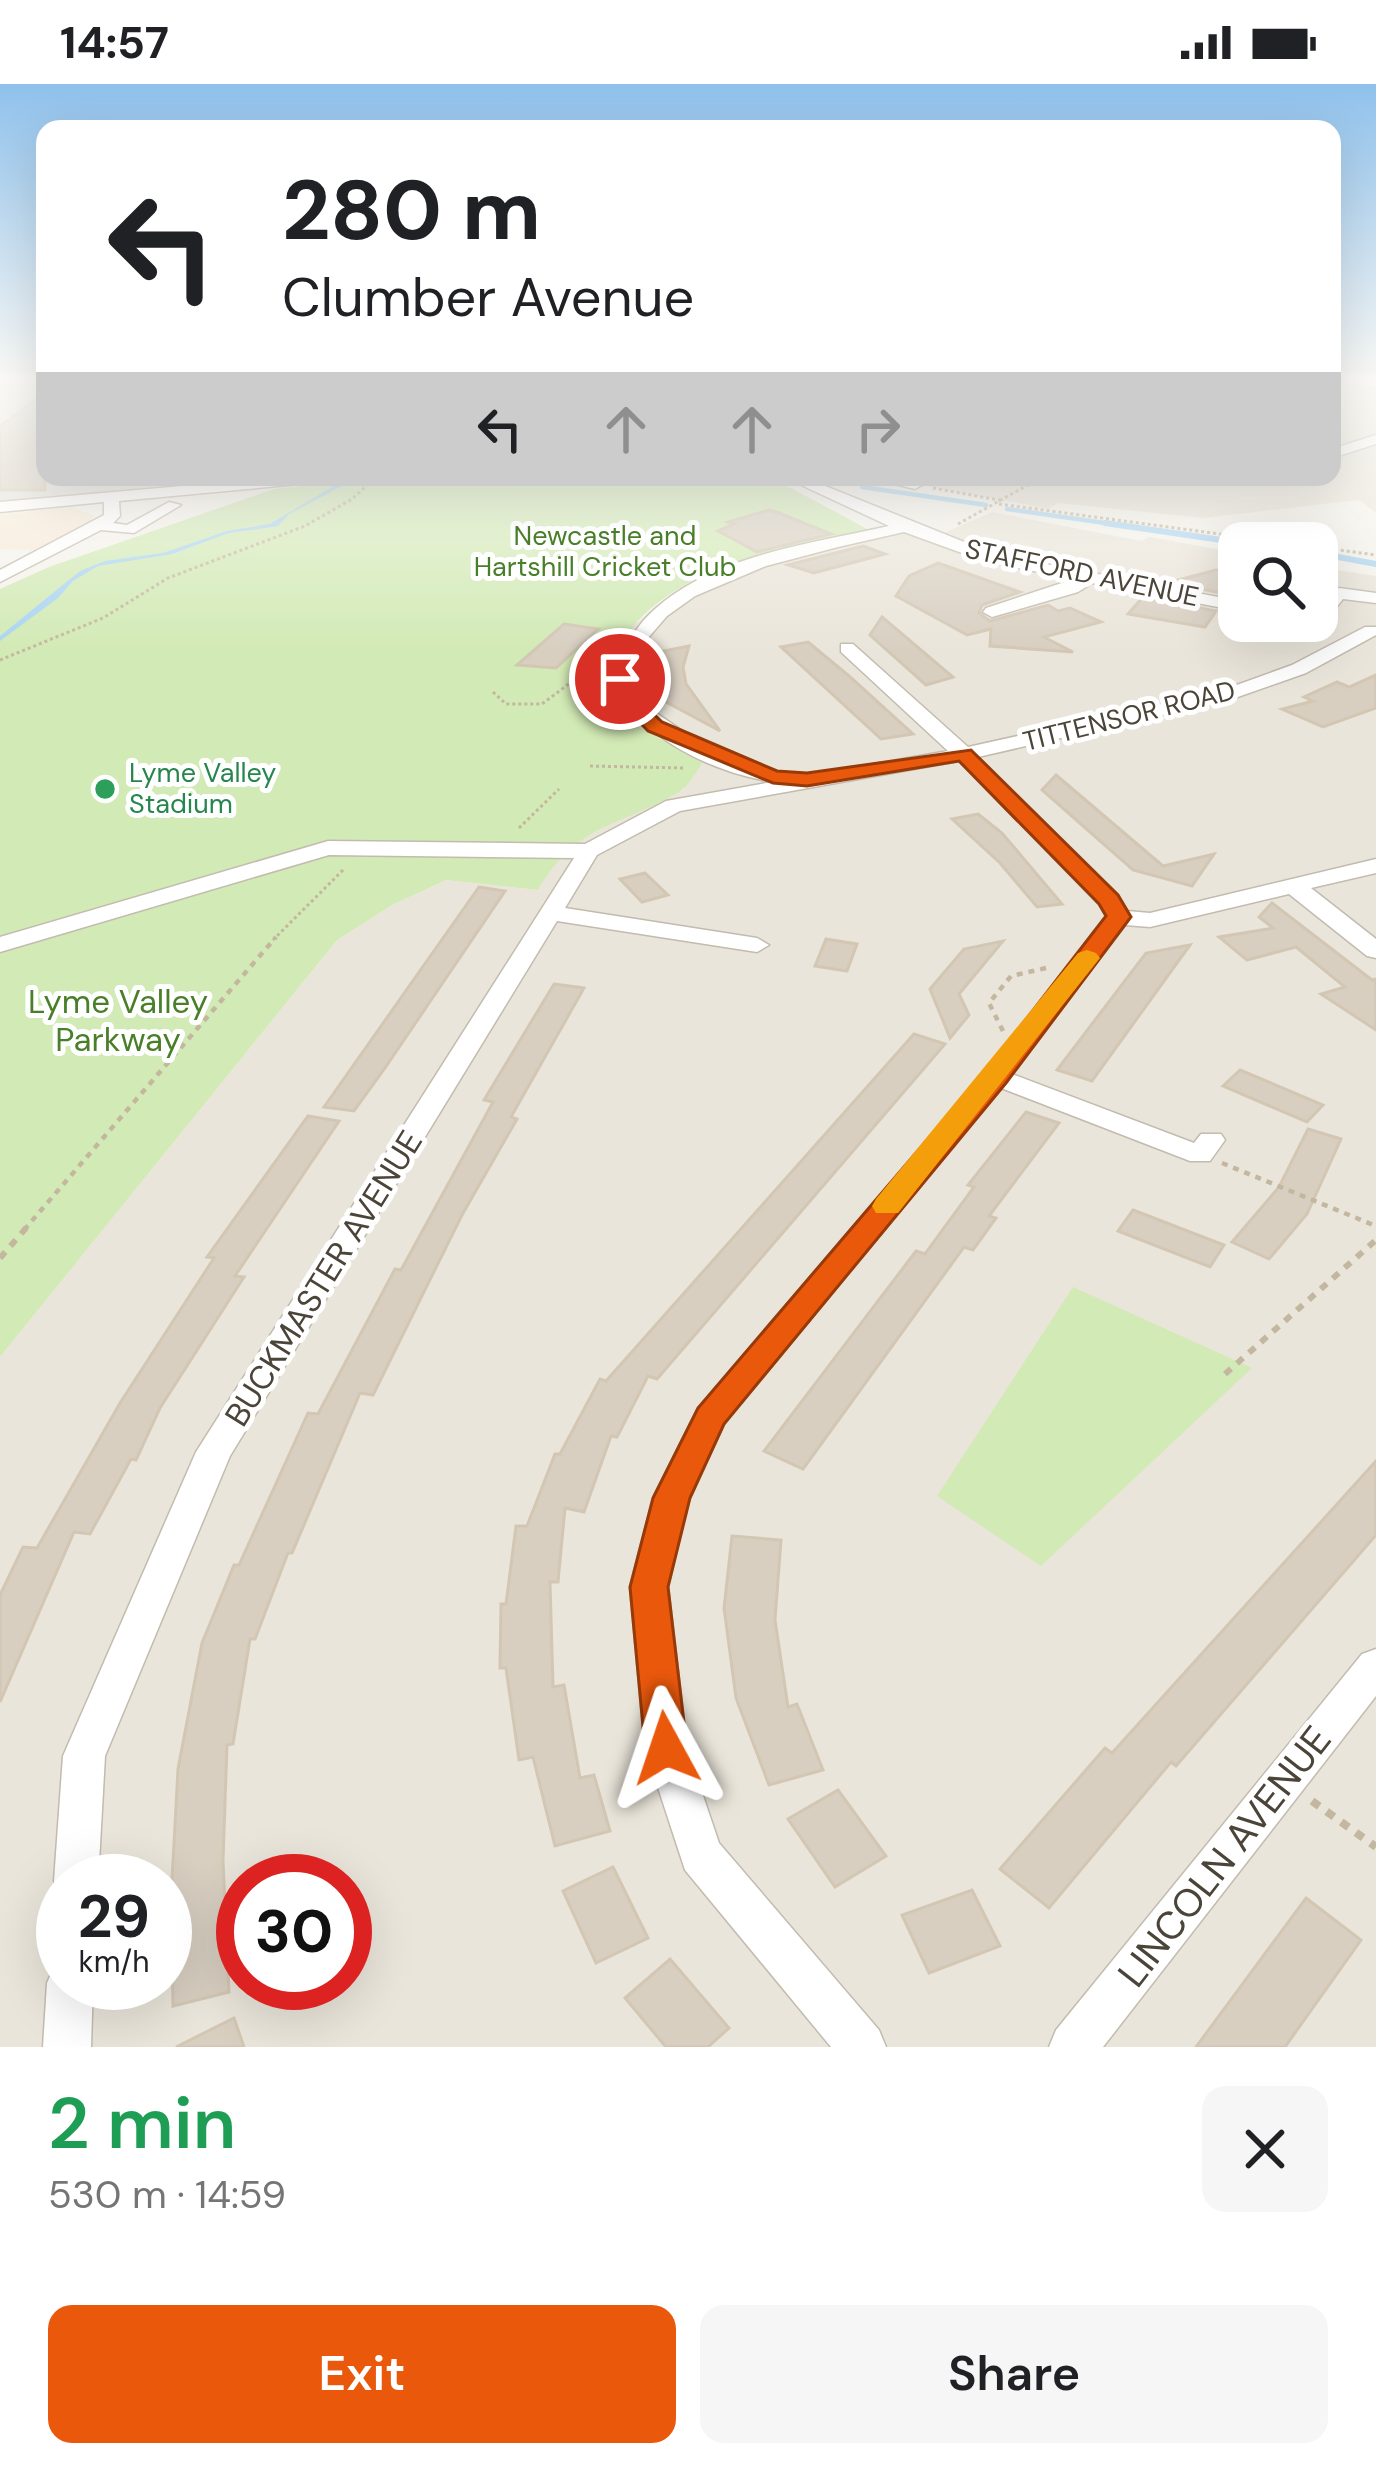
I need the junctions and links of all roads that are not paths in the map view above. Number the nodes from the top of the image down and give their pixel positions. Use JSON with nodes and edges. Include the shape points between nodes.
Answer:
{"nodes":[{"id":1,"x":186,"y":486,"type":"edge"},
{"id":2,"x":814,"y":486,"type":"edge"},
{"id":3,"x":111,"y":497,"type":"junction"},
{"id":4,"x":174,"y":505,"type":"dead end"},
{"id":5,"x":0,"y":507,"type":"edge"},
{"id":6,"x":99,"y":525,"type":"junction"},
{"id":7,"x":904,"y":527,"type":"junction"},
{"id":8,"x":0,"y":577,"type":"edge"},
{"id":9,"x":1086,"y":579,"type":"junction"},
{"id":10,"x":1338,"y":596,"type":"edge"},
{"id":11,"x":1376,"y":598,"type":"edge"},
{"id":12,"x":1218,"y":602,"type":"edge"},
{"id":13,"x":992,"y":611,"type":"dead end"},
{"id":14,"x":1338,"y":619,"type":"edge"},
{"id":15,"x":1374,"y":626,"type":"edge"},
{"id":16,"x":847,"y":648,"type":"dead end"},
{"id":17,"x":964,"y":754,"type":"junction"},
{"id":18,"x":743,"y":781,"type":"junction"},
{"id":19,"x":589,"y":851,"type":"junction"},
{"id":20,"x":1376,"y":866,"type":"edge"},
{"id":21,"x":1292,"y":885,"type":"junction"},
{"id":22,"x":550,"y":913,"type":"junction"},
{"id":23,"x":1119,"y":917,"type":"junction"},
{"id":24,"x":0,"y":945,"type":"edge"},
{"id":25,"x":757,"y":945,"type":"dead end"},
{"id":26,"x":1376,"y":951,"type":"edge"},
{"id":27,"x":1006,"y":1064,"type":"junction"},
{"id":28,"x":1205,"y":1147,"type":"road end"},
{"id":29,"x":1376,"y":1666,"type":"edge"},
{"id":30,"x":78,"y":1854,"type":"edge"},
{"id":31,"x":69,"y":2010,"type":"edge"},
{"id":32,"x":67,"y":2047,"type":"edge"},
{"id":33,"x":862,"y":2047,"type":"edge"},
{"id":34,"x":1073,"y":2047,"type":"edge"}],
"edges":[{"from":1,"to":3,"type":"street"},
{"from":2,"to":7,"type":"street","name":"STAFFORD AVENUE"},
{"from":3,"to":5,"type":"street"},
{"from":3,"to":6,"type":"street","via":[[112,516]]},
{"from":4,"to":6,"type":"street","via":[[129,530]]},
{"from":6,"to":8,"type":"street"},
{"from":7,"to":9,"type":"street","name":"STAFFORD AVENUE","via":[[990,558]]},
{"from":7,"to":18,"type":"street","via":[[718,580],[684,596],[641,634],[620,679],[626,698],[655,726]]},
{"from":9,"to":12,"type":"street","name":"STAFFORD AVENUE"},
{"from":9,"to":13,"type":"street"},
{"from":10,"to":11,"type":"street"},
{"from":14,"to":15,"type":"street"},
{"from":15,"to":17,"type":"street","name":"TITTENSOR ROAD","via":[[1299,669],[1225,694]]},
{"from":16,"to":17,"type":"street"},
{"from":17,"to":18,"type":"street","name":"TITTENSOR ROAD","via":[[807,780]]},
{"from":17,"to":23,"type":"street"},
{"from":18,"to":19,"type":"street","name":"BUCKMASTER AVENUE"},
{"from":19,"to":22,"type":"street","name":"BUCKMASTER AVENUE"},
{"from":19,"to":24,"type":"street","via":[[369,846],[305,853]]},
{"from":20,"to":21,"type":"street"},
{"from":21,"to":23,"type":"street","via":[[1150,920]]},
{"from":21,"to":26,"type":"street"},
{"from":22,"to":25,"type":"street"},
{"from":22,"to":30,"type":"street","name":"BUCKMASTER AVENUE","via":[[214,1452],[84,1756]]},
{"from":23,"to":27,"type":"street"},
{"from":27,"to":28,"type":"street"},
{"from":27,"to":33,"type":"street","via":[[710,1417],[671,1498],[649,1587],[666,1748],[701,1855]]},
{"from":29,"to":34,"type":"street","name":"LINCOLN AVENUE"},
{"from":31,"to":32,"type":"street"}]}
